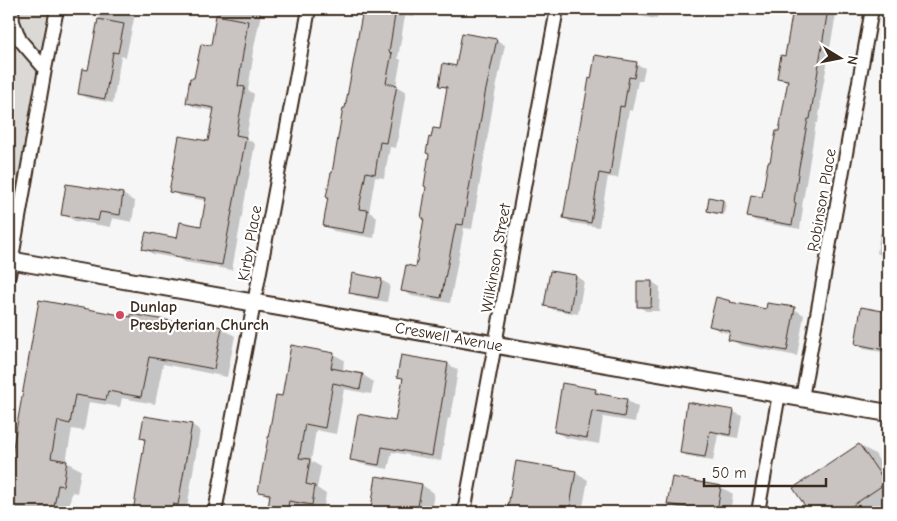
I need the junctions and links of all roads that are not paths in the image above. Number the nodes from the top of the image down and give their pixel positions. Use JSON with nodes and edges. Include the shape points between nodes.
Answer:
{"nodes":[{"id":1,"x":12,"y":9,"type":"edge"},
{"id":2,"x":57,"y":9,"type":"edge"},
{"id":3,"x":309,"y":9,"type":"edge"},
{"id":4,"x":558,"y":9,"type":"edge"},
{"id":5,"x":872,"y":9,"type":"edge"},
{"id":6,"x":45,"y":69,"type":"junction"},
{"id":7,"x":10,"y":265,"type":"edge"},
{"id":8,"x":255,"y":303,"type":"junction"},
{"id":9,"x":496,"y":344,"type":"junction"},
{"id":10,"x":779,"y":394,"type":"junction"},
{"id":11,"x":802,"y":398,"type":"junction"},
{"id":12,"x":888,"y":413,"type":"edge"},
{"id":13,"x":215,"y":512,"type":"edge"},
{"id":14,"x":464,"y":512,"type":"edge"},
{"id":15,"x":758,"y":512,"type":"edge"}],
"edges":[{"from":1,"to":6,"type":"street","via":[[20,40]]},
{"from":2,"to":6,"type":"street"},
{"from":3,"to":8,"type":"street","name":"Kirby Place"},
{"from":4,"to":9,"type":"street","name":"Wilkinson Street"},
{"from":5,"to":11,"type":"street","name":"Robinson Place"},
{"from":6,"to":7,"type":"street"},
{"from":7,"to":8,"type":"street","name":"Creswell Avenue"},
{"from":8,"to":9,"type":"street","name":"Creswell Avenue"},
{"from":8,"to":13,"type":"street","name":"Kirby Place"},
{"from":9,"to":10,"type":"street","name":"Creswell Avenue"},
{"from":9,"to":14,"type":"street","name":"Wilkinson Street"},
{"from":10,"to":11,"type":"street","name":"Creswell Avenue"},
{"from":10,"to":15,"type":"street"},
{"from":11,"to":12,"type":"street","name":"Creswell Avenue"}]}
